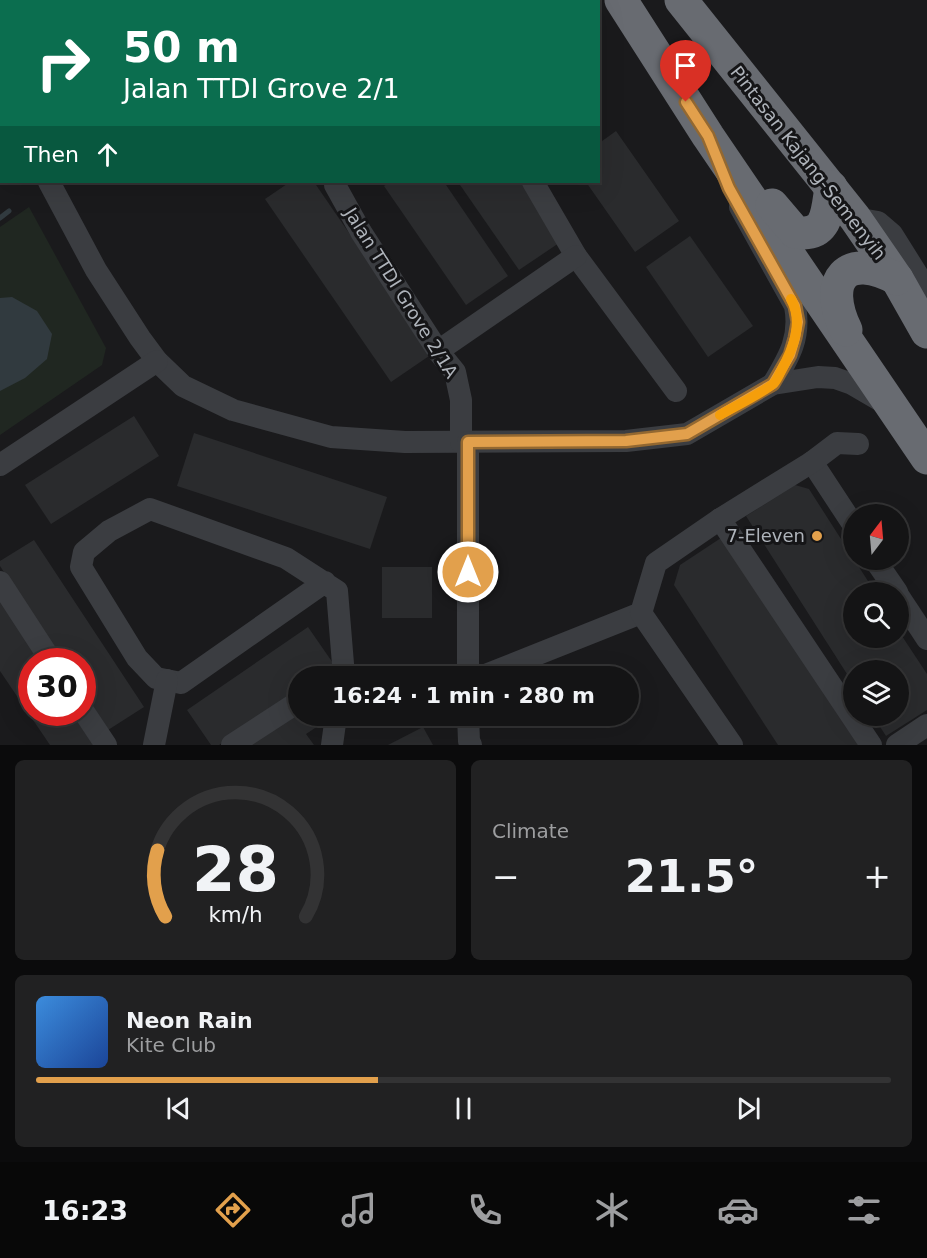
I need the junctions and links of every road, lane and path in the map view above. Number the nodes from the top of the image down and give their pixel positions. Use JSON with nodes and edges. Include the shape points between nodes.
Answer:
{"nodes":[{"id":1,"x":621,"y":0,"type":"edge"},
{"id":2,"x":681,"y":0,"type":"edge"},
{"id":3,"x":643,"y":33,"type":"junction"},
{"id":4,"x":708,"y":136,"type":"junction"},
{"id":5,"x":50,"y":183,"type":"edge"},
{"id":6,"x":334,"y":183,"type":"edge"},
{"id":7,"x":534,"y":183,"type":"edge"},
{"id":8,"x":831,"y":187,"type":"junction"},
{"id":9,"x":576,"y":256,"type":"junction"},
{"id":10,"x":912,"y":284,"type":"edge"},
{"id":11,"x":927,"y":332,"type":"edge"},
{"id":12,"x":438,"y":351,"type":"junction"},
{"id":13,"x":859,"y":359,"type":"junction"},
{"id":14,"x":157,"y":361,"type":"junction"},
{"id":15,"x":773,"y":384,"type":"junction"},
{"id":16,"x":676,"y":391,"type":"dead end"},
{"id":17,"x":892,"y":408,"type":"junction"},
{"id":18,"x":464,"y":442,"type":"junction"},
{"id":19,"x":858,"y":444,"type":"dead end"},
{"id":20,"x":927,"y":458,"type":"edge"},
{"id":21,"x":812,"y":462,"type":"junction"},
{"id":22,"x":0,"y":465,"type":"edge"},
{"id":23,"x":843,"y":509,"type":"edge"},
{"id":24,"x":720,"y":519,"type":"junction"},
{"id":25,"x":0,"y":582,"type":"edge"},
{"id":26,"x":325,"y":582,"type":"junction"},
{"id":27,"x":909,"y":611,"type":"edge"},
{"id":28,"x":641,"y":613,"type":"junction"},
{"id":29,"x":927,"y":639,"type":"edge"},
{"id":30,"x":43,"y":648,"type":"edge"},
{"id":31,"x":343,"y":666,"type":"edge"},
{"id":32,"x":468,"y":666,"type":"edge"},
{"id":33,"x":508,"y":666,"type":"edge"},
{"id":34,"x":167,"y":680,"type":"junction"},
{"id":35,"x":288,"y":709,"type":"edge"},
{"id":36,"x":927,"y":725,"type":"edge"},
{"id":37,"x":93,"y":726,"type":"edge"},
{"id":38,"x":335,"y":726,"type":"edge"},
{"id":39,"x":468,"y":726,"type":"edge"},
{"id":40,"x":106,"y":745,"type":"edge"},
{"id":41,"x":154,"y":745,"type":"edge"},
{"id":42,"x":232,"y":745,"type":"edge"},
{"id":43,"x":332,"y":745,"type":"edge"},
{"id":44,"x":471,"y":745,"type":"edge"},
{"id":45,"x":732,"y":745,"type":"edge"},
{"id":46,"x":870,"y":745,"type":"edge"},
{"id":47,"x":897,"y":745,"type":"edge"}],
"edges":[{"from":1,"to":3,"type":"highway"},
{"from":2,"to":8,"type":"highway","name":"Pintasan Kajang-Semenyih"},
{"from":3,"to":4,"type":"highway"},
{"from":3,"to":8,"type":"highway","via":[[694,92],[795,232],[815,232],[824,223]]},
{"from":4,"to":13,"type":"highway"},
{"from":4,"to":15,"type":"street","via":[[729,188],[795,306],[795,338]]},
{"from":5,"to":14,"type":"street","via":[[96,270]]},
{"from":6,"to":12,"type":"street","name":"Jalan TTDI Grove 2/1A","via":[[361,232]]},
{"from":7,"to":9,"type":"street"},
{"from":8,"to":10,"type":"highway","name":"Pintasan Kajang-Semenyih"},
{"from":9,"to":12,"type":"street"},
{"from":9,"to":16,"type":"street"},
{"from":10,"to":11,"type":"highway","name":"Pintasan Kajang-Semenyih"},
{"from":10,"to":13,"type":"highway","via":[[865,267],[844,273],[837,293],[840,317]]},
{"from":12,"to":18,"type":"street","name":"Jalan TTDI Grove 2/1A","via":[[455,372]]},
{"from":13,"to":17,"type":"highway"},
{"from":14,"to":18,"type":"street","via":[[183,386],[233,410],[331,437]]},
{"from":14,"to":22,"type":"street"},
{"from":15,"to":17,"type":"street","via":[[835,378]]},
{"from":15,"to":18,"type":"street","via":[[687,434],[626,441]]},
{"from":17,"to":20,"type":"highway"},
{"from":18,"to":32,"type":"street","name":"Jalan TTDI Grove 2/1A"},
{"from":19,"to":21,"type":"street","via":[[837,443]]},
{"from":21,"to":23,"type":"street"},
{"from":21,"to":24,"type":"street"},
{"from":24,"to":28,"type":"street","via":[[656,563]]},
{"from":24,"to":46,"type":"street"},
{"from":25,"to":30,"type":"street"},
{"from":26,"to":31,"type":"street","via":[[337,591]]},
{"from":26,"to":34,"type":"street","via":[[181,683]]},
{"from":26,"to":34,"type":"street","via":[[286,558],[150,509],[109,531],[84,552],[81,567],[137,658],[156,678]]},
{"from":27,"to":29,"type":"street"},
{"from":28,"to":33,"type":"street"},
{"from":28,"to":45,"type":"street"},
{"from":34,"to":41,"type":"street"},
{"from":35,"to":42,"type":"street"},
{"from":36,"to":47,"type":"street"},
{"from":37,"to":40,"type":"street"},
{"from":38,"to":43,"type":"street"},
{"from":39,"to":44,"type":"street"}]}
